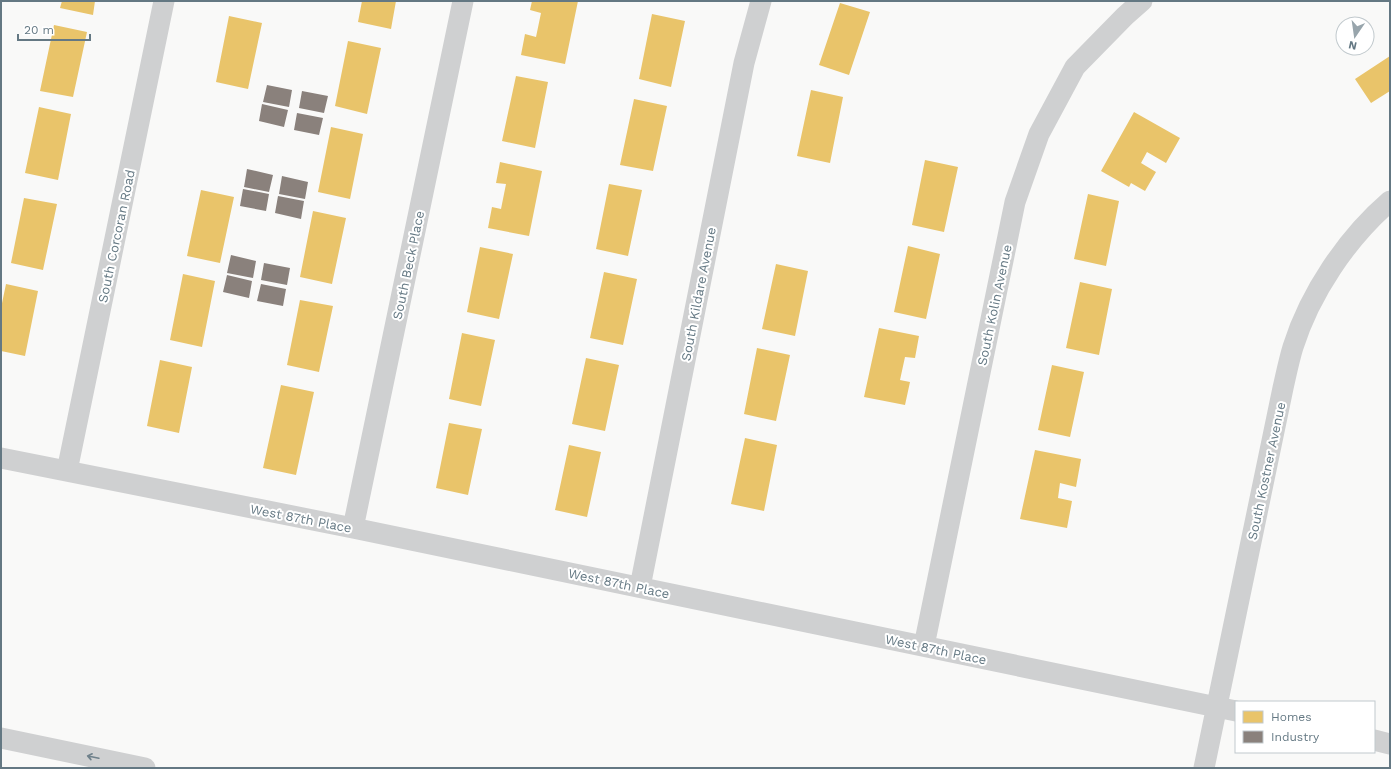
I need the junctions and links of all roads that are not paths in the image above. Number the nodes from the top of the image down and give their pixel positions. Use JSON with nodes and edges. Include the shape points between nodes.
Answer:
{"nodes":[{"id":1,"x":164,"y":1,"type":"edge"},
{"id":2,"x":463,"y":1,"type":"edge"},
{"id":3,"x":761,"y":1,"type":"edge"},
{"id":4,"x":1142,"y":1,"type":"edge"},
{"id":5,"x":1390,"y":201,"type":"edge"},
{"id":6,"x":1,"y":458,"type":"edge"},
{"id":7,"x":67,"y":471,"type":"junction"},
{"id":8,"x":353,"y":528,"type":"junction"},
{"id":9,"x":640,"y":587,"type":"junction"},
{"id":10,"x":924,"y":646,"type":"junction"},
{"id":11,"x":1226,"y":709,"type":"edge"},
{"id":12,"x":1,"y":738,"type":"edge"},
{"id":13,"x":1375,"y":740,"type":"edge"},
{"id":14,"x":1390,"y":744,"type":"edge"},
{"id":15,"x":144,"y":768,"type":"edge"},
{"id":16,"x":1204,"y":768,"type":"edge"}],
"edges":[{"from":1,"to":7,"type":"street","name":"South Corcoran Road"},
{"from":2,"to":8,"type":"street","name":"South Beck Place"},
{"from":3,"to":9,"type":"street","name":"South Kildare Avenue","via":[[742,70]]},
{"from":4,"to":10,"type":"street","name":"South Kolin Avenue","via":[[1075,67],[1040,134],[1016,202]]},
{"from":5,"to":11,"type":"street","name":"South Kostner Avenue","via":[[1354,238],[1328,272],[1309,307],[1293,346],[1283,388]]},
{"from":6,"to":7,"type":"street","name":"West 87th Place"},
{"from":7,"to":8,"type":"street","name":"West 87th Place"},
{"from":8,"to":9,"type":"street","name":"West 87th Place"},
{"from":9,"to":10,"type":"street","name":"West 87th Place"},
{"from":10,"to":11,"type":"street","name":"West 87th Place"},
{"from":11,"to":16,"type":"street","name":"South Kostner Avenue"},
{"from":15,"to":12,"type":"street","one_way":true},
{"from":13,"to":14,"type":"street"}]}
